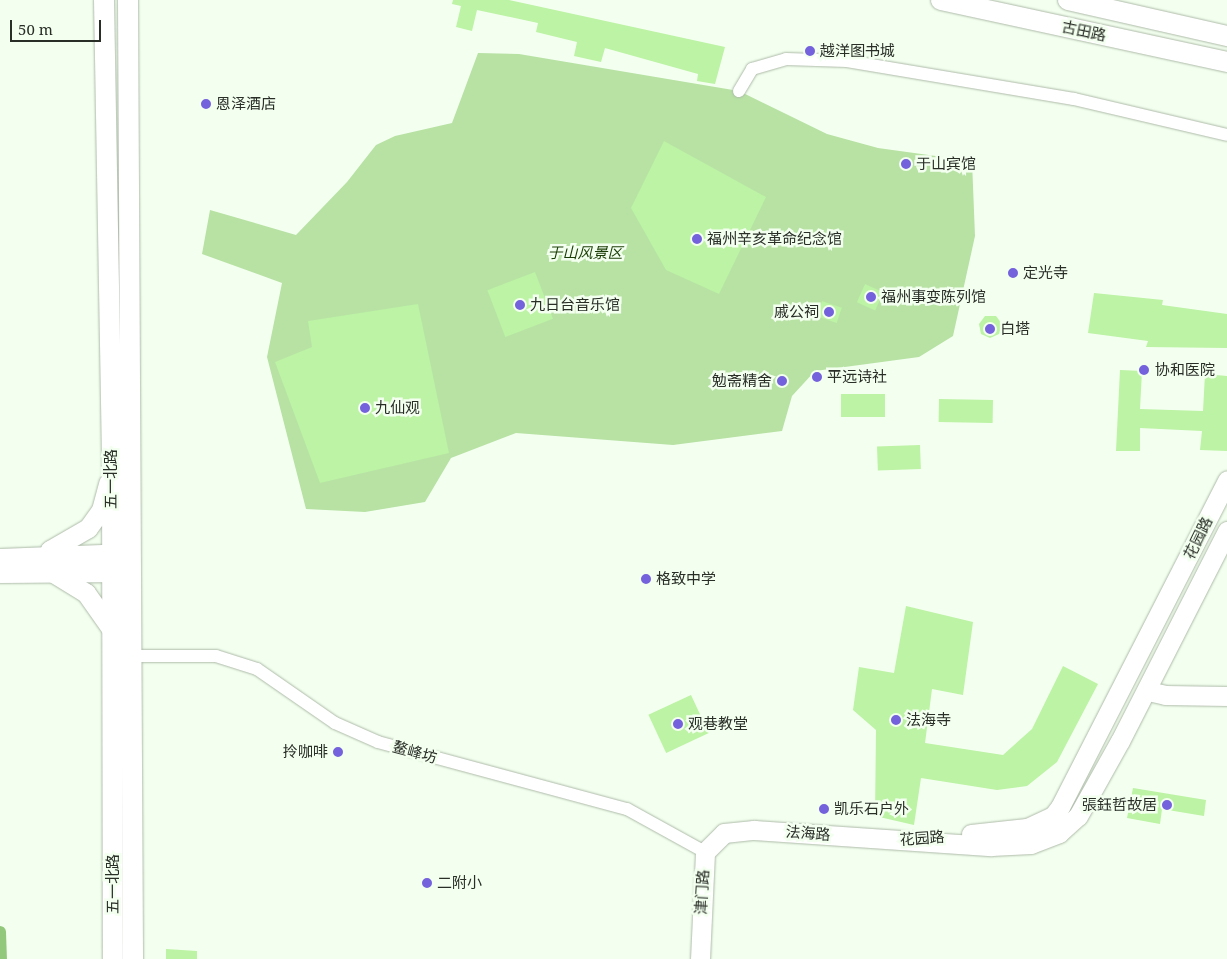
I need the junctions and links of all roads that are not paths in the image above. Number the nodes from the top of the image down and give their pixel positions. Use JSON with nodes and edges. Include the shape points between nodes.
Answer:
{"nodes":[{"id":1,"x":104,"y":0,"type":"edge"},
{"id":2,"x":128,"y":0,"type":"edge"},
{"id":3,"x":940,"y":0,"type":"edge"},
{"id":4,"x":1068,"y":0,"type":"edge"},
{"id":5,"x":1227,"y":36,"type":"edge"},
{"id":6,"x":1227,"y":62,"type":"edge"},
{"id":7,"x":739,"y":91,"type":"dead end"},
{"id":8,"x":1227,"y":135,"type":"edge"},
{"id":9,"x":112,"y":465,"type":"junction"},
{"id":10,"x":1227,"y":480,"type":"edge"},
{"id":11,"x":1227,"y":531,"type":"edge"},
{"id":12,"x":0,"y":558,"type":"edge"},
{"id":13,"x":121,"y":562,"type":"junction"},
{"id":14,"x":49,"y":564,"type":"junction"},
{"id":15,"x":0,"y":574,"type":"edge"},
{"id":16,"x":112,"y":630,"type":"junction"},
{"id":17,"x":130,"y":656,"type":"junction"},
{"id":18,"x":1148,"y":690,"type":"junction"},
{"id":19,"x":1227,"y":696,"type":"edge"},
{"id":20,"x":724,"y":833,"type":"joint"},
{"id":21,"x":892,"y":840,"type":"junction"},
{"id":22,"x":705,"y":852,"type":"junction"},
{"id":23,"x":113,"y":959,"type":"edge"},
{"id":24,"x":132,"y":959,"type":"edge"},
{"id":25,"x":700,"y":959,"type":"edge"}],
"edges":[{"from":1,"to":9,"type":"main road","name":"五一北路"},
{"from":2,"to":13,"type":"main road","name":"五一北路"},
{"from":3,"to":6,"type":"main road","name":"古田路"},
{"from":4,"to":5,"type":"main road","name":"古田路"},
{"from":7,"to":8,"type":"street","via":[[752,68],[786,59],[847,61],[1074,99]]},
{"from":9,"to":13,"type":"main road","name":"五一北路"},
{"from":9,"to":14,"type":"street","via":[[102,510],[88,528],[50,550]]},
{"from":10,"to":21,"type":"street","name":"花园路","via":[[1128,679],[1053,816],[1014,831]]},
{"from":11,"to":18,"type":"street","name":"花园路"},
{"from":12,"to":14,"type":"street"},
{"from":13,"to":14,"type":"street"},
{"from":13,"to":16,"type":"main road","name":"五一北路"},
{"from":13,"to":17,"type":"main road","name":"五一北路"},
{"from":14,"to":15,"type":"street"},
{"from":14,"to":16,"type":"street","via":[[86,593]]},
{"from":16,"to":23,"type":"main road","name":"五一北路"},
{"from":17,"to":22,"type":"street","name":"鳌峰坊","via":[[216,656],[257,669],[336,723],[378,742],[627,809]]},
{"from":17,"to":24,"type":"main road","name":"五一北路"},
{"from":18,"to":19,"type":"street","via":[[1165,695]]},
{"from":18,"to":21,"type":"street","name":"花园路","via":[[1078,816],[1059,833],[1031,844],[991,846]]},
{"from":20,"to":21,"type":"street","name":"法海路","via":[[754,830]]},
{"from":20,"to":22,"type":"street","name":"津门路"},
{"from":22,"to":25,"type":"street","name":"津门路"}]}
